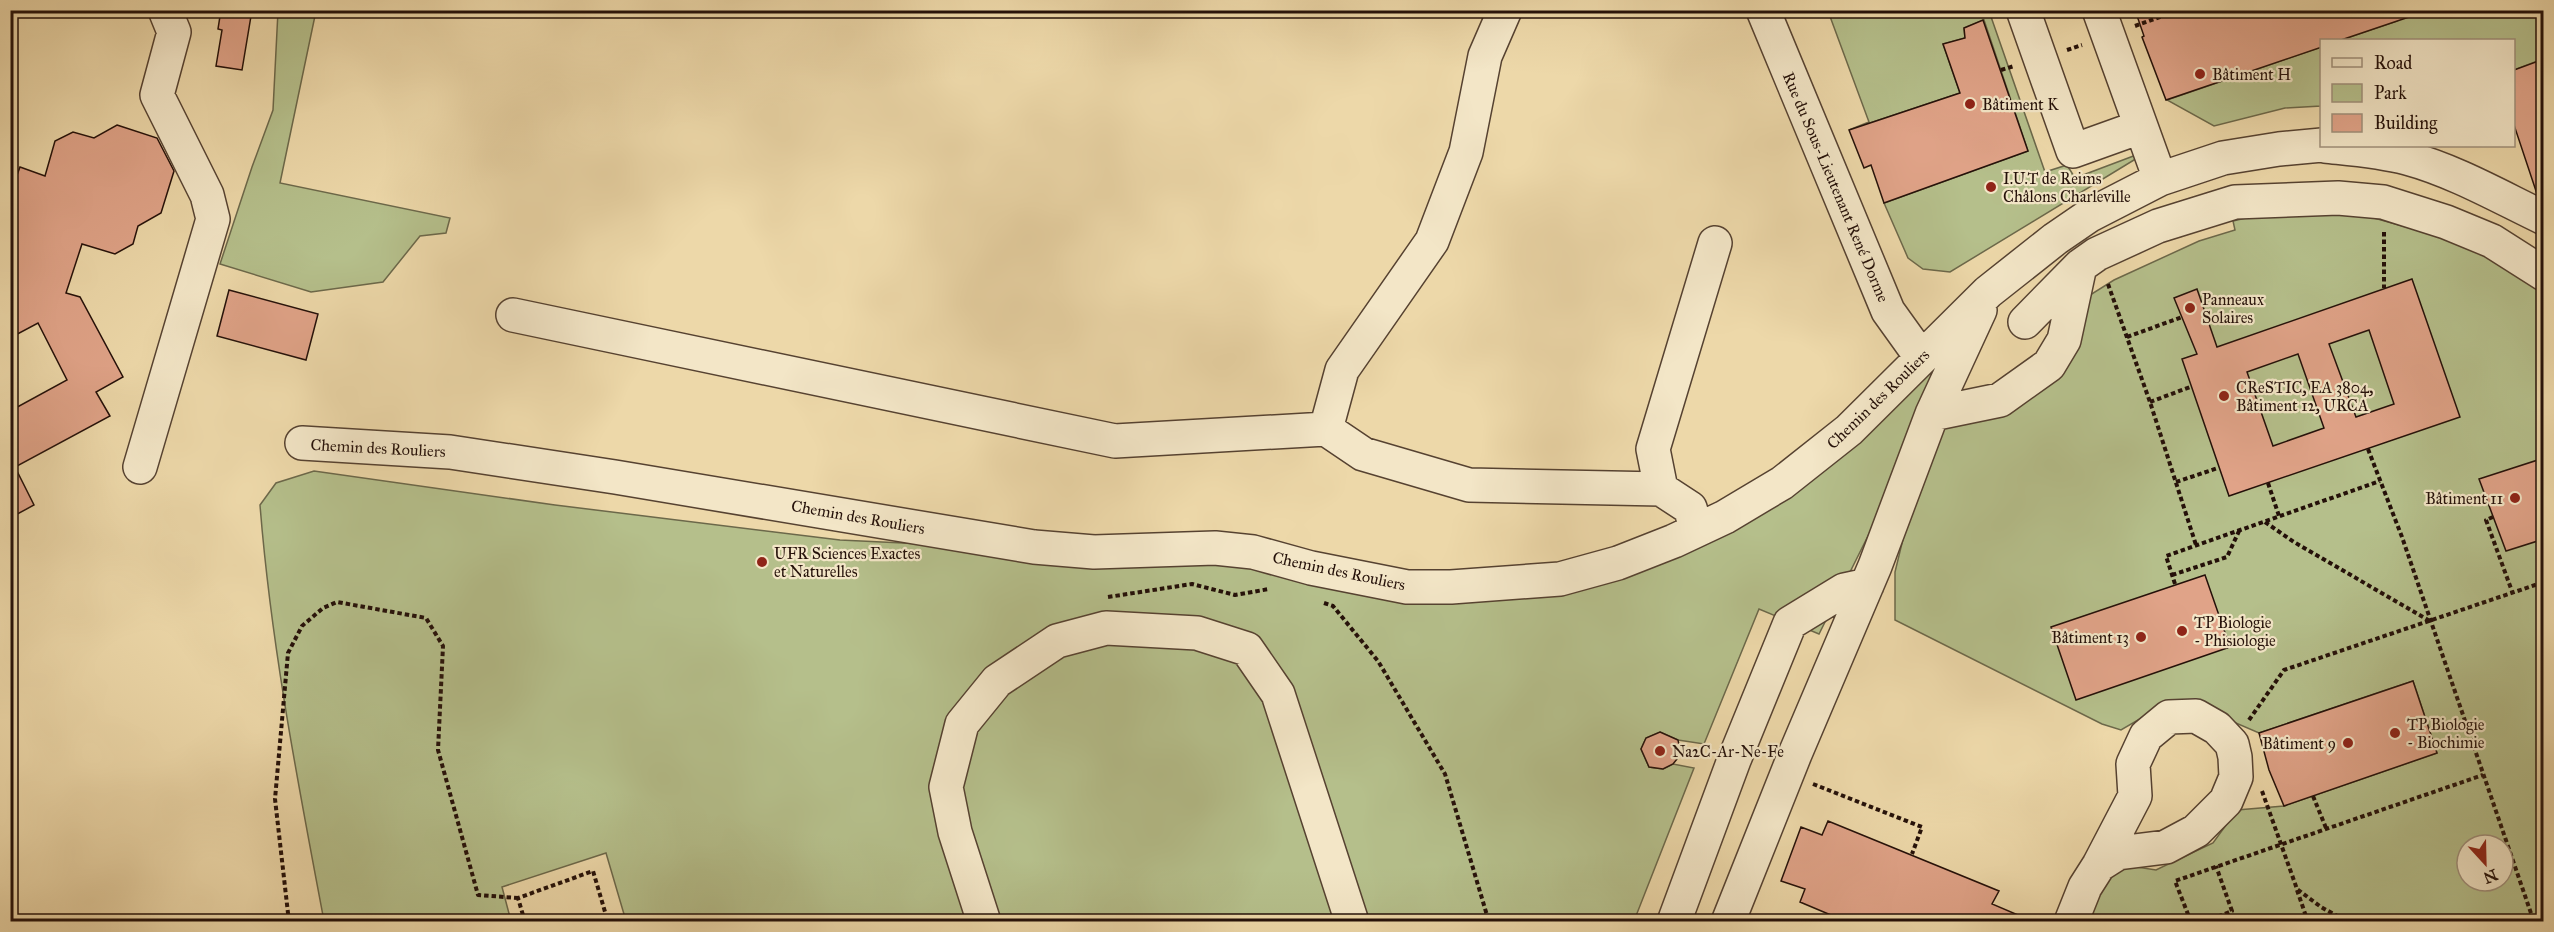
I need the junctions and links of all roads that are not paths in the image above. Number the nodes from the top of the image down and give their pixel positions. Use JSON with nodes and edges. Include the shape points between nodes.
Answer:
{"nodes":[{"id":1,"x":165,"y":10,"type":"edge"},
{"id":2,"x":1505,"y":10,"type":"edge"},
{"id":3,"x":1763,"y":10,"type":"edge"},
{"id":4,"x":2024,"y":10,"type":"edge"},
{"id":5,"x":2104,"y":23,"type":"edge"},
{"id":6,"x":2140,"y":127,"type":"junction"},
{"id":7,"x":2320,"y":145,"type":"edge"},
{"id":8,"x":2355,"y":147,"type":"edge"},
{"id":9,"x":2403,"y":150,"type":"edge"},
{"id":10,"x":2160,"y":178,"type":"junction"},
{"id":11,"x":2544,"y":218,"type":"edge"},
{"id":12,"x":1715,"y":243,"type":"dead end"},
{"id":13,"x":2088,"y":260,"type":"junction"},
{"id":14,"x":2544,"y":274,"type":"edge"},
{"id":15,"x":1988,"y":292,"type":"junction"},
{"id":16,"x":513,"y":315,"type":"dead end"},
{"id":17,"x":2025,"y":322,"type":"dead end"},
{"id":18,"x":1921,"y":357,"type":"junction"},
{"id":19,"x":1932,"y":414,"type":"junction"},
{"id":20,"x":1326,"y":429,"type":"junction"},
{"id":21,"x":302,"y":443,"type":"dead end"},
{"id":22,"x":140,"y":467,"type":"dead end"},
{"id":23,"x":1661,"y":489,"type":"junction"},
{"id":24,"x":1697,"y":530,"type":"junction"},
{"id":25,"x":1867,"y":585,"type":"junction"},
{"id":26,"x":2099,"y":865,"type":"junction"},
{"id":27,"x":984,"y":921,"type":"edge"},
{"id":28,"x":1352,"y":921,"type":"edge"},
{"id":29,"x":1674,"y":921,"type":"edge"},
{"id":30,"x":1728,"y":921,"type":"edge"},
{"id":31,"x":2071,"y":921,"type":"edge"}],
"edges":[{"from":1,"to":22,"type":"street","via":[[174,32],[157,95],[207,195],[213,219]]},
{"from":2,"to":20,"type":"street","via":[[1485,56],[1466,152],[1432,242],[1342,370]]},
{"from":3,"to":18,"type":"street","name":"Rue du Sous-Lieutenant René Dorme","via":[[1888,311]]},
{"from":4,"to":6,"type":"street","via":[[2073,151]]},
{"from":5,"to":6,"type":"street"},
{"from":6,"to":10,"type":"street"},
{"from":7,"to":10,"type":"street","name":"Chemin des Rouliers","via":[[2223,158]]},
{"from":8,"to":9,"type":"street","name":"Chemin des Rouliers"},
{"from":9,"to":11,"type":"street","name":"Chemin des Rouliers"},
{"from":10,"to":15,"type":"street","name":"Chemin des Rouliers","via":[[2055,238]]},
{"from":12,"to":23,"type":"street","via":[[1653,449]]},
{"from":13,"to":14,"type":"street","via":[[2158,226],[2235,202],[2338,198],[2383,202],[2424,214],[2492,241]]},
{"from":13,"to":17,"type":"street"},
{"from":13,"to":19,"type":"street","via":[[2064,340],[2049,365],[2000,400]]},
{"from":15,"to":18,"type":"street","name":"Chemin des Rouliers"},
{"from":15,"to":19,"type":"street"},
{"from":16,"to":20,"type":"street","via":[[1115,441]]},
{"from":18,"to":24,"type":"street","name":"Chemin des Rouliers","via":[[1850,430],[1808,463],[1782,483]]},
{"from":19,"to":25,"type":"street"},
{"from":20,"to":23,"type":"street","via":[[1363,454],[1469,485]]},
{"from":21,"to":24,"type":"street","name":"Chemin des Rouliers","via":[[450,452],[1034,547],[1094,552],[1215,548],[1253,552],[1407,587],[1560,579],[1618,563]]},
{"from":23,"to":24,"type":"street","via":[[1690,508]]},
{"from":25,"to":29,"type":"street","via":[[1844,590],[1790,623]]},
{"from":25,"to":30,"type":"street"},
{"from":26,"to":26,"type":"street","via":[[2135,796],[2133,764],[2146,736],[2169,717],[2196,716],[2217,728],[2232,744],[2236,777],[2226,801],[2196,831],[2166,847],[2118,853]]},
{"from":26,"to":31,"type":"street"},
{"from":27,"to":28,"type":"street","via":[[955,832],[946,787],[962,724],[998,681],[1057,641],[1106,628],[1197,633],[1247,649],[1278,694]]}]}
